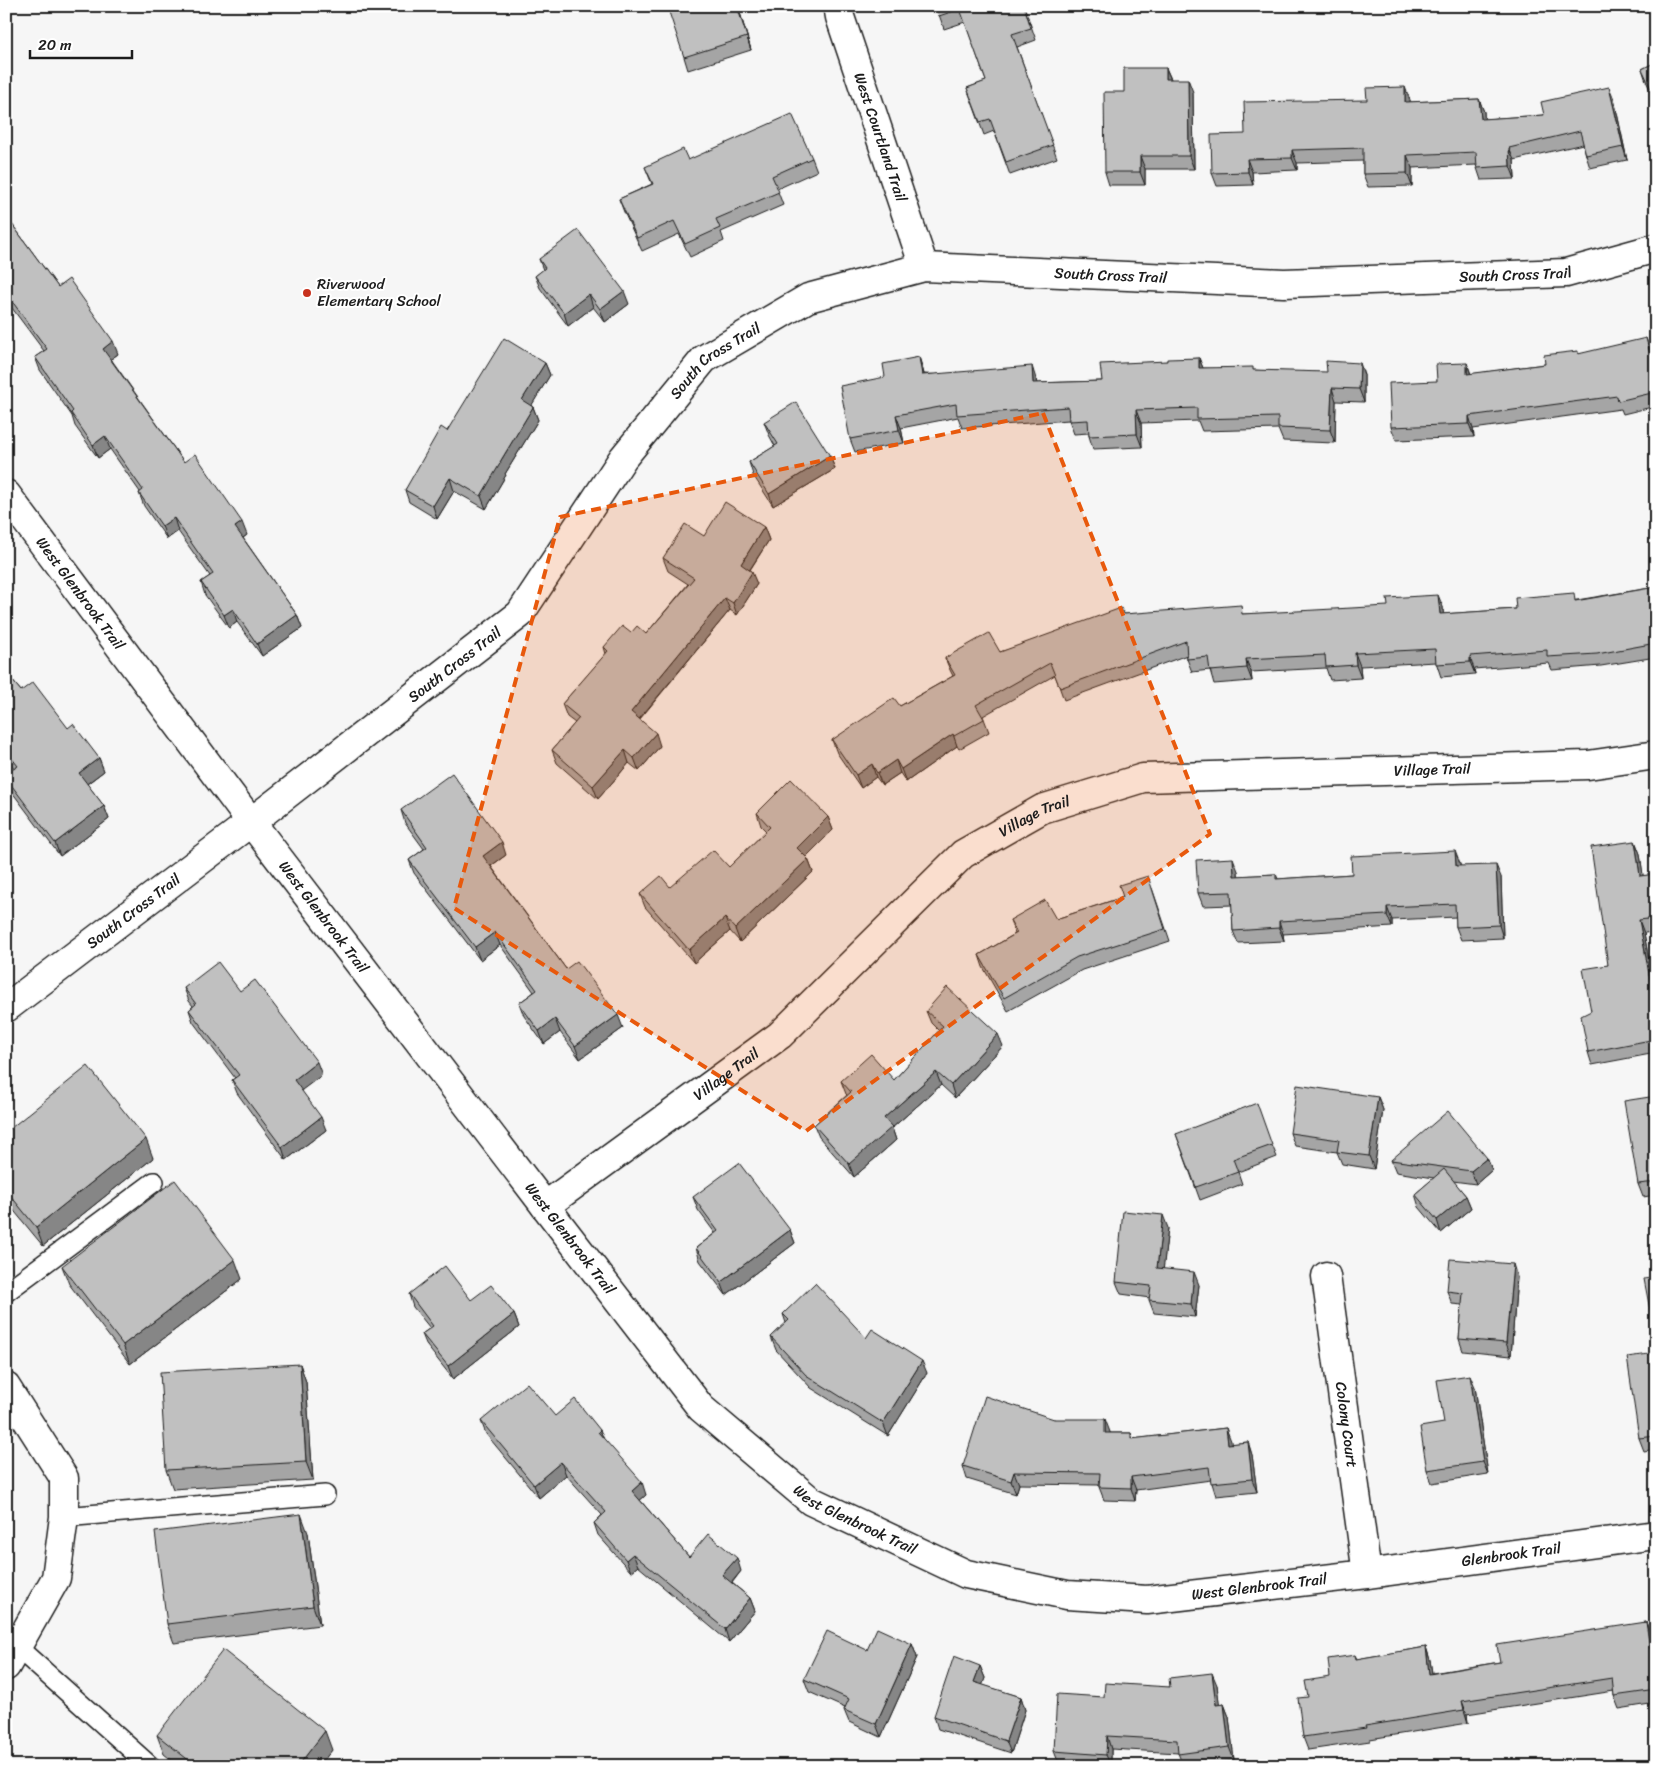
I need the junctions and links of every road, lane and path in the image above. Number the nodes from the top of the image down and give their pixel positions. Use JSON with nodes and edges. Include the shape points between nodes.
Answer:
{"nodes":[{"id":1,"x":838,"y":6,"type":"edge"},
{"id":2,"x":1656,"y":248,"type":"edge"},
{"id":3,"x":924,"y":267,"type":"junction"},
{"id":4,"x":6,"y":494,"type":"edge"},
{"id":5,"x":1656,"y":755,"type":"edge"},
{"id":6,"x":251,"y":822,"type":"junction"},
{"id":7,"x":6,"y":1008,"type":"edge"},
{"id":8,"x":154,"y":1182,"type":"dead end"},
{"id":9,"x":545,"y":1206,"type":"junction"},
{"id":10,"x":1326,"y":1276,"type":"dead end"},
{"id":11,"x":6,"y":1292,"type":"edge"},
{"id":12,"x":6,"y":1387,"type":"edge"},
{"id":13,"x":325,"y":1496,"type":"dead end"},
{"id":14,"x":64,"y":1516,"type":"junction"},
{"id":15,"x":1656,"y":1535,"type":"edge"},
{"id":16,"x":1367,"y":1574,"type":"junction"},
{"id":17,"x":12,"y":1656,"type":"edge"},
{"id":18,"x":150,"y":1766,"type":"edge"}],
"edges":[{"from":1,"to":3,"type":"street","name":"West Courtland Trail"},
{"from":2,"to":3,"type":"street","name":"South Cross Trail","via":[[1566,273],[1284,283]]},
{"from":3,"to":6,"type":"street","name":"South Cross Trail","via":[[808,298],[704,359],[623,458],[520,614]]},
{"from":4,"to":6,"type":"street","name":"West Glenbrook Trail"},
{"from":5,"to":9,"type":"street","name":"Village Trail","via":[[1588,765],[1143,778],[1042,809],[964,854],[780,1035]]},
{"from":6,"to":7,"type":"street","name":"South Cross Trail"},
{"from":6,"to":9,"type":"street","name":"West Glenbrook Trail"},
{"from":8,"to":11,"type":"lane"},
{"from":9,"to":16,"type":"street","name":"West Glenbrook Trail","via":[[701,1408],[811,1501],[966,1574],[1067,1595],[1147,1600]]},
{"from":10,"to":16,"type":"street","name":"Colony Court"},
{"from":12,"to":14,"type":"street","via":[[64,1478]]},
{"from":13,"to":14,"type":"lane"},
{"from":14,"to":17,"type":"street","via":[[56,1578]]},
{"from":15,"to":16,"type":"street","name":"Glenbrook Trail"},
{"from":17,"to":18,"type":"lane"}]}
